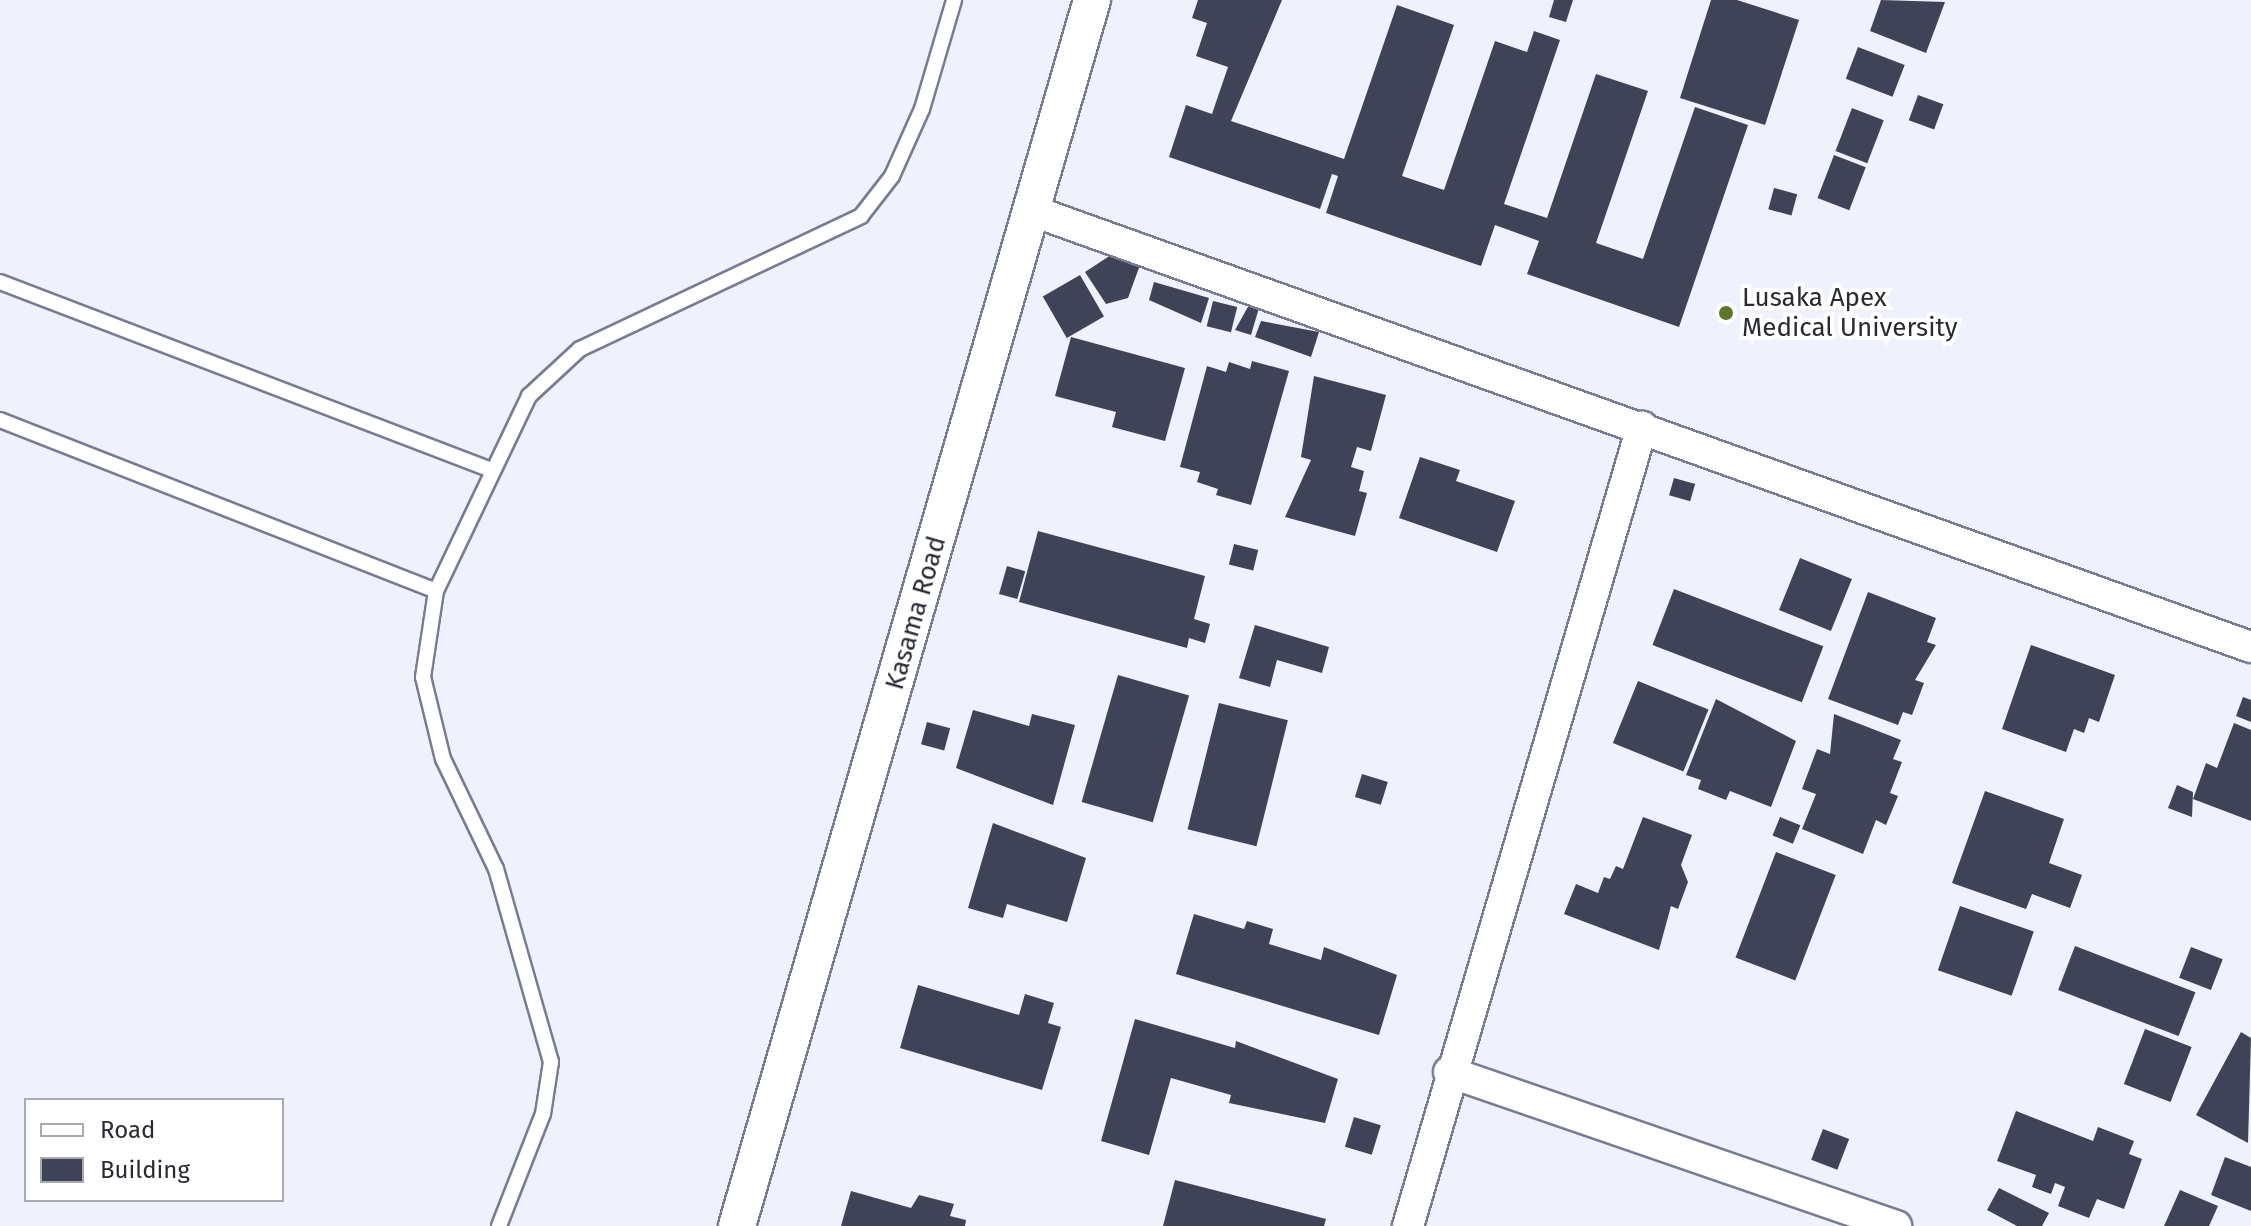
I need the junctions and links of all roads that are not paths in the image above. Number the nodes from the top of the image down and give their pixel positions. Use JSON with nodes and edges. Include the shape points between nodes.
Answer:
{"nodes":[{"id":1,"x":954,"y":0,"type":"edge"},
{"id":2,"x":1092,"y":0,"type":"edge"},
{"id":3,"x":1033,"y":211,"type":"junction"},
{"id":4,"x":0,"y":282,"type":"edge"},
{"id":5,"x":0,"y":420,"type":"edge"},
{"id":6,"x":1642,"y":427,"type":"junction"},
{"id":7,"x":489,"y":469,"type":"junction"},
{"id":8,"x":436,"y":591,"type":"junction"},
{"id":9,"x":2251,"y":647,"type":"edge"},
{"id":10,"x":1449,"y":1072,"type":"junction"},
{"id":11,"x":499,"y":1226,"type":"edge"},
{"id":12,"x":737,"y":1226,"type":"edge"},
{"id":13,"x":1408,"y":1226,"type":"edge"},
{"id":14,"x":1896,"y":1226,"type":"edge"}],
"edges":[{"from":1,"to":7,"type":"lane","via":[[922,109],[892,176],[861,216],[580,349],[529,396]]},
{"from":2,"to":3,"type":"street","name":"Kasama Road"},
{"from":3,"to":6,"type":"street"},
{"from":3,"to":12,"type":"street","name":"Kasama Road"},
{"from":4,"to":7,"type":"lane"},
{"from":5,"to":8,"type":"lane"},
{"from":6,"to":9,"type":"street"},
{"from":6,"to":10,"type":"street"},
{"from":7,"to":8,"type":"lane"},
{"from":8,"to":11,"type":"lane","via":[[423,677],[443,759],[496,869],[551,1062],[543,1114]]},
{"from":10,"to":13,"type":"street"},
{"from":10,"to":14,"type":"street"}]}
